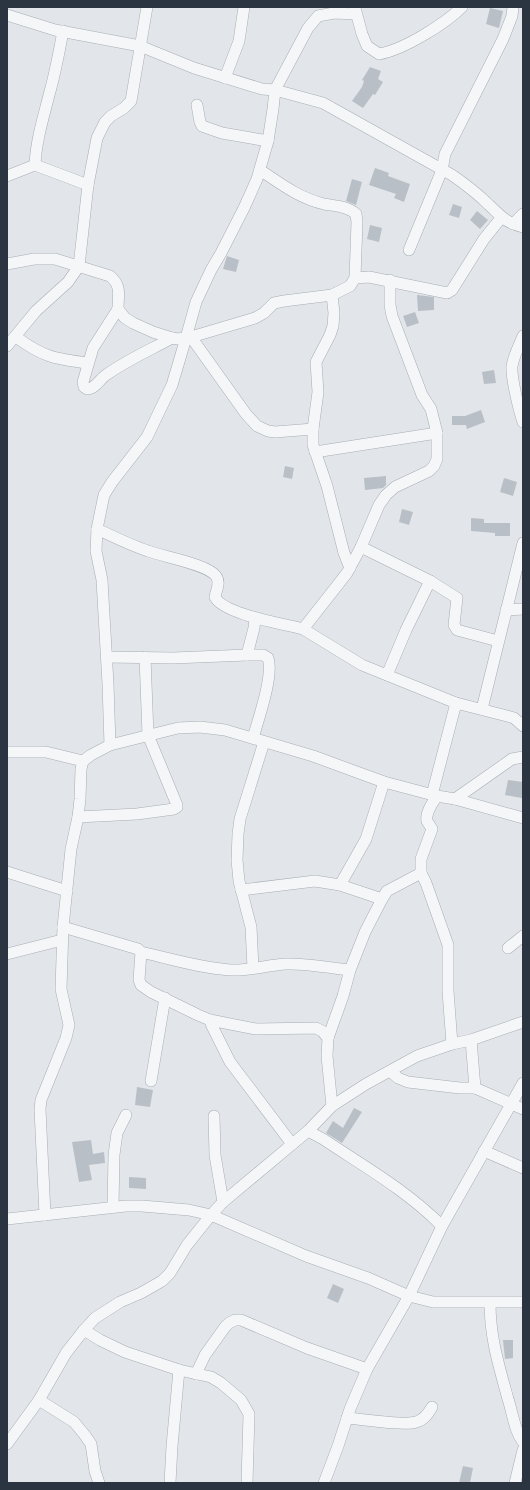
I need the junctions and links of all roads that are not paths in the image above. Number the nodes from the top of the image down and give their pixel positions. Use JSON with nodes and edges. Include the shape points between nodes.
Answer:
{"nodes":[{"id":1,"x":147,"y":7,"type":"edge"},
{"id":2,"x":244,"y":7,"type":"edge"},
{"id":3,"x":462,"y":7,"type":"edge"},
{"id":4,"x":513,"y":7,"type":"edge"},
{"id":5,"x":356,"y":11,"type":"edge"},
{"id":6,"x":14,"y":13,"type":"edge"},
{"id":7,"x":63,"y":31,"type":"junction"},
{"id":8,"x":140,"y":46,"type":"junction"},
{"id":9,"x":225,"y":78,"type":"junction"},
{"id":10,"x":275,"y":90,"type":"junction"},
{"id":11,"x":197,"y":105,"type":"dead end"},
{"id":12,"x":268,"y":141,"type":"junction"},
{"id":13,"x":35,"y":166,"type":"junction"},
{"id":14,"x":260,"y":170,"type":"junction"},
{"id":15,"x":442,"y":170,"type":"junction"},
{"id":16,"x":7,"y":176,"type":"edge"},
{"id":17,"x":88,"y":185,"type":"junction"},
{"id":18,"x":523,"y":214,"type":"edge"},
{"id":19,"x":501,"y":218,"type":"junction"},
{"id":20,"x":518,"y":225,"type":"edge"},
{"id":21,"x":409,"y":250,"type":"dead end"},
{"id":22,"x":7,"y":264,"type":"edge"},
{"id":23,"x":79,"y":266,"type":"junction"},
{"id":24,"x":355,"y":278,"type":"junction"},
{"id":25,"x":390,"y":280,"type":"junction"},
{"id":26,"x":332,"y":295,"type":"junction"},
{"id":27,"x":118,"y":309,"type":"junction"},
{"id":28,"x":523,"y":336,"type":"edge"},
{"id":29,"x":16,"y":337,"type":"junction"},
{"id":30,"x":189,"y":337,"type":"junction"},
{"id":31,"x":172,"y":338,"type":"junction"},
{"id":32,"x":7,"y":346,"type":"edge"},
{"id":33,"x":88,"y":363,"type":"junction"},
{"id":34,"x":523,"y":422,"type":"edge"},
{"id":35,"x":312,"y":429,"type":"junction"},
{"id":36,"x":437,"y":433,"type":"junction"},
{"id":37,"x":315,"y":452,"type":"junction"},
{"id":38,"x":97,"y":529,"type":"junction"},
{"id":39,"x":523,"y":543,"type":"edge"},
{"id":40,"x":361,"y":547,"type":"junction"},
{"id":41,"x":350,"y":568,"type":"junction"},
{"id":42,"x":430,"y":581,"type":"junction"},
{"id":43,"x":523,"y":609,"type":"edge"},
{"id":44,"x":506,"y":610,"type":"junction"},
{"id":45,"x":255,"y":619,"type":"junction"},
{"id":46,"x":303,"y":629,"type":"junction"},
{"id":47,"x":498,"y":641,"type":"junction"},
{"id":48,"x":247,"y":655,"type":"junction"},
{"id":49,"x":107,"y":657,"type":"junction"},
{"id":50,"x":145,"y":657,"type":"junction"},
{"id":51,"x":387,"y":675,"type":"junction"},
{"id":52,"x":456,"y":703,"type":"junction"},
{"id":53,"x":482,"y":709,"type":"junction"},
{"id":54,"x":523,"y":726,"type":"edge"},
{"id":55,"x":148,"y":735,"type":"junction"},
{"id":56,"x":258,"y":740,"type":"junction"},
{"id":57,"x":110,"y":745,"type":"junction"},
{"id":58,"x":7,"y":752,"type":"edge"},
{"id":59,"x":523,"y":757,"type":"edge"},
{"id":60,"x":83,"y":761,"type":"junction"},
{"id":61,"x":384,"y":782,"type":"junction"},
{"id":62,"x":435,"y":795,"type":"junction"},
{"id":63,"x":455,"y":799,"type":"junction"},
{"id":64,"x":78,"y":817,"type":"junction"},
{"id":65,"x":523,"y":818,"type":"edge"},
{"id":66,"x":7,"y":872,"type":"edge"},
{"id":67,"x":421,"y":873,"type":"junction"},
{"id":68,"x":340,"y":885,"type":"junction"},
{"id":69,"x":241,"y":890,"type":"junction"},
{"id":70,"x":67,"y":891,"type":"junction"},
{"id":71,"x":382,"y":899,"type":"junction"},
{"id":72,"x":63,"y":927,"type":"junction"},
{"id":73,"x":523,"y":936,"type":"edge"},
{"id":74,"x":62,"y":940,"type":"junction"},
{"id":75,"x":508,"y":948,"type":"dead end"},
{"id":76,"x":141,"y":952,"type":"junction"},
{"id":77,"x":7,"y":954,"type":"edge"},
{"id":78,"x":253,"y":968,"type":"junction"},
{"id":79,"x":350,"y":970,"type":"junction"},
{"id":80,"x":165,"y":998,"type":"junction"},
{"id":81,"x":210,"y":1020,"type":"junction"},
{"id":82,"x":523,"y":1022,"type":"edge"},
{"id":83,"x":328,"y":1038,"type":"junction"},
{"id":84,"x":471,"y":1040,"type":"junction"},
{"id":85,"x":452,"y":1044,"type":"junction"},
{"id":86,"x":390,"y":1071,"type":"junction"},
{"id":87,"x":151,"y":1081,"type":"dead end"},
{"id":88,"x":523,"y":1083,"type":"edge"},
{"id":89,"x":475,"y":1088,"type":"junction"},
{"id":90,"x":511,"y":1104,"type":"junction"},
{"id":91,"x":332,"y":1106,"type":"junction"},
{"id":92,"x":523,"y":1109,"type":"edge"},
{"id":93,"x":126,"y":1116,"type":"dead end"},
{"id":94,"x":214,"y":1116,"type":"dead end"},
{"id":95,"x":308,"y":1131,"type":"junction"},
{"id":96,"x":292,"y":1144,"type":"junction"},
{"id":97,"x":484,"y":1151,"type":"junction"},
{"id":98,"x":523,"y":1168,"type":"edge"},
{"id":99,"x":223,"y":1202,"type":"junction"},
{"id":100,"x":113,"y":1207,"type":"junction"},
{"id":101,"x":45,"y":1215,"type":"junction"},
{"id":102,"x":211,"y":1215,"type":"junction"},
{"id":103,"x":7,"y":1219,"type":"edge"},
{"id":104,"x":442,"y":1226,"type":"junction"},
{"id":105,"x":409,"y":1296,"type":"junction"},
{"id":106,"x":523,"y":1302,"type":"edge"},
{"id":107,"x":490,"y":1303,"type":"junction"},
{"id":108,"x":84,"y":1330,"type":"junction"},
{"id":109,"x":179,"y":1370,"type":"junction"},
{"id":110,"x":367,"y":1370,"type":"junction"},
{"id":111,"x":196,"y":1374,"type":"junction"},
{"id":112,"x":39,"y":1400,"type":"junction"},
{"id":113,"x":432,"y":1407,"type":"dead end"},
{"id":114,"x":347,"y":1418,"type":"junction"},
{"id":115,"x":523,"y":1442,"type":"edge"},
{"id":116,"x":7,"y":1444,"type":"edge"},
{"id":117,"x":523,"y":1450,"type":"edge"},
{"id":118,"x":99,"y":1483,"type":"edge"},
{"id":119,"x":170,"y":1483,"type":"edge"},
{"id":120,"x":247,"y":1483,"type":"edge"},
{"id":121,"x":324,"y":1483,"type":"edge"},
{"id":122,"x":515,"y":1483,"type":"edge"}],
"edges":[{"from":1,"to":8,"type":"street"},
{"from":2,"to":9,"type":"street","via":[[239,41]]},
{"from":3,"to":5,"type":"street","via":[[437,26],[394,50],[379,54],[367,46]]},
{"from":4,"to":15,"type":"street","via":[[503,39],[445,154]]},
{"from":5,"to":10,"type":"street","via":[[318,16],[308,28]]},
{"from":6,"to":7,"type":"street"},
{"from":7,"to":8,"type":"street"},
{"from":7,"to":13,"type":"street","via":[[42,118]]},
{"from":8,"to":9,"type":"street"},
{"from":8,"to":17,"type":"street","via":[[131,100],[105,122],[97,138]]},
{"from":9,"to":10,"type":"street","via":[[262,89]]},
{"from":10,"to":12,"type":"street"},
{"from":10,"to":15,"type":"street","via":[[323,103]]},
{"from":11,"to":12,"type":"street","via":[[202,126],[222,133]]},
{"from":12,"to":14,"type":"street"},
{"from":13,"to":16,"type":"street"},
{"from":13,"to":17,"type":"street"},
{"from":14,"to":24,"type":"street","via":[[307,200],[347,208],[356,214]]},
{"from":14,"to":30,"type":"street","via":[[244,208],[196,302]]},
{"from":15,"to":19,"type":"street","via":[[465,184]]},
{"from":15,"to":21,"type":"street"},
{"from":17,"to":23,"type":"street"},
{"from":18,"to":20,"type":"street"},
{"from":19,"to":20,"type":"street"},
{"from":19,"to":25,"type":"street","via":[[449,292]]},
{"from":22,"to":23,"type":"street","via":[[34,259],[55,259]]},
{"from":23,"to":27,"type":"street","via":[[101,272],[115,280],[119,287]]},
{"from":23,"to":29,"type":"street","via":[[68,282],[36,311]]},
{"from":24,"to":25,"type":"street"},
{"from":24,"to":26,"type":"street","via":[[350,286]]},
{"from":25,"to":36,"type":"street","via":[[392,316],[422,395],[431,409]]},
{"from":26,"to":30,"type":"street","via":[[274,303],[255,318]]},
{"from":26,"to":35,"type":"street","via":[[334,313],[330,335],[316,362],[318,392]]},
{"from":27,"to":31,"type":"street","via":[[125,318]]},
{"from":27,"to":33,"type":"street","via":[[93,348]]},
{"from":28,"to":34,"type":"street","via":[[512,368]]},
{"from":29,"to":32,"type":"street"},
{"from":29,"to":33,"type":"street","via":[[46,356]]},
{"from":30,"to":31,"type":"street"},
{"from":30,"to":35,"type":"street","via":[[257,426],[275,432]]},
{"from":30,"to":38,"type":"street","via":[[172,385],[147,437],[104,495]]},
{"from":31,"to":33,"type":"street","via":[[123,363],[90,389],[87,389],[83,382]]},
{"from":35,"to":37,"type":"street"},
{"from":36,"to":37,"type":"street"},
{"from":36,"to":40,"type":"street","via":[[437,459],[434,466],[429,471],[395,487],[386,496]]},
{"from":37,"to":41,"type":"street"},
{"from":38,"to":45,"type":"street","via":[[130,545],[208,569],[217,577],[219,583],[215,597],[219,603]]},
{"from":38,"to":49,"type":"street","via":[[96,551],[102,580]]},
{"from":39,"to":44,"type":"street"},
{"from":40,"to":41,"type":"street"},
{"from":40,"to":42,"type":"street"},
{"from":41,"to":46,"type":"street"},
{"from":42,"to":47,"type":"street","via":[[456,598],[454,625],[457,630]]},
{"from":42,"to":51,"type":"street"},
{"from":43,"to":44,"type":"street"},
{"from":44,"to":47,"type":"street"},
{"from":45,"to":46,"type":"street"},
{"from":45,"to":48,"type":"street"},
{"from":46,"to":51,"type":"street","via":[[343,655]]},
{"from":47,"to":53,"type":"street"},
{"from":48,"to":50,"type":"street"},
{"from":48,"to":56,"type":"street","via":[[263,655],[270,662]]},
{"from":49,"to":50,"type":"street"},
{"from":49,"to":57,"type":"street"},
{"from":50,"to":55,"type":"street"},
{"from":51,"to":52,"type":"street"},
{"from":52,"to":53,"type":"street"},
{"from":52,"to":62,"type":"street"},
{"from":53,"to":54,"type":"street","via":[[514,718]]},
{"from":55,"to":56,"type":"street","via":[[178,728],[200,728],[225,730]]},
{"from":55,"to":57,"type":"street"},
{"from":55,"to":64,"type":"street","via":[[177,807],[136,814]]},
{"from":56,"to":61,"type":"street","via":[[313,756]]},
{"from":56,"to":69,"type":"street","via":[[238,834],[237,860]]},
{"from":57,"to":60,"type":"street"},
{"from":58,"to":60,"type":"street","via":[[46,752]]},
{"from":59,"to":63,"type":"street","via":[[512,759]]},
{"from":60,"to":64,"type":"street"},
{"from":61,"to":62,"type":"street"},
{"from":61,"to":68,"type":"street","via":[[366,839]]},
{"from":62,"to":63,"type":"street"},
{"from":62,"to":67,"type":"street","via":[[427,817],[432,832],[421,859]]},
{"from":63,"to":65,"type":"street"},
{"from":64,"to":70,"type":"street","via":[[71,849]]},
{"from":66,"to":70,"type":"street"},
{"from":67,"to":71,"type":"street","via":[[387,891]]},
{"from":67,"to":85,"type":"street","via":[[448,945]]},
{"from":68,"to":69,"type":"street","via":[[315,881]]},
{"from":68,"to":71,"type":"street"},
{"from":69,"to":78,"type":"street","via":[[250,917]]},
{"from":70,"to":72,"type":"street"},
{"from":71,"to":79,"type":"street"},
{"from":72,"to":74,"type":"street"},
{"from":72,"to":76,"type":"street","via":[[126,944]]},
{"from":73,"to":75,"type":"street"},
{"from":74,"to":77,"type":"street"},
{"from":74,"to":101,"type":"street","via":[[61,989],[69,1025],[41,1100]]},
{"from":76,"to":78,"type":"street","via":[[212,968]]},
{"from":76,"to":80,"type":"street","via":[[141,985]]},
{"from":78,"to":79,"type":"street","via":[[301,964]]},
{"from":79,"to":83,"type":"street"},
{"from":80,"to":81,"type":"street"},
{"from":80,"to":87,"type":"street"},
{"from":81,"to":83,"type":"street","via":[[256,1029],[316,1028]]},
{"from":81,"to":96,"type":"street","via":[[230,1062]]},
{"from":82,"to":84,"type":"street"},
{"from":83,"to":91,"type":"street","via":[[327,1056]]},
{"from":84,"to":85,"type":"street"},
{"from":84,"to":89,"type":"street"},
{"from":85,"to":86,"type":"street","via":[[417,1056]]},
{"from":86,"to":89,"type":"street","via":[[408,1082]]},
{"from":86,"to":91,"type":"street"},
{"from":88,"to":90,"type":"street"},
{"from":89,"to":90,"type":"street"},
{"from":90,"to":92,"type":"street"},
{"from":90,"to":97,"type":"street"},
{"from":91,"to":95,"type":"street"},
{"from":93,"to":100,"type":"street","via":[[117,1133]]},
{"from":94,"to":99,"type":"street","via":[[214,1155]]},
{"from":95,"to":96,"type":"street"},
{"from":95,"to":104,"type":"street","via":[[410,1196]]},
{"from":96,"to":99,"type":"street"},
{"from":97,"to":98,"type":"street"},
{"from":97,"to":104,"type":"street"},
{"from":99,"to":102,"type":"street"},
{"from":100,"to":101,"type":"street"},
{"from":100,"to":102,"type":"street","via":[[169,1208]]},
{"from":101,"to":103,"type":"street"},
{"from":102,"to":105,"type":"street"},
{"from":102,"to":108,"type":"street","via":[[162,1281],[120,1302],[95,1318]]},
{"from":104,"to":105,"type":"street"},
{"from":105,"to":107,"type":"street","via":[[432,1302]]},
{"from":105,"to":110,"type":"street"},
{"from":106,"to":107,"type":"street"},
{"from":107,"to":115,"type":"street","via":[[493,1345],[515,1426]]},
{"from":108,"to":109,"type":"street","via":[[125,1352]]},
{"from":108,"to":112,"type":"street","via":[[66,1353]]},
{"from":109,"to":111,"type":"street"},
{"from":109,"to":119,"type":"street"},
{"from":110,"to":111,"type":"street","via":[[241,1320],[235,1320],[229,1323],[205,1355]]},
{"from":110,"to":114,"type":"street"},
{"from":111,"to":120,"type":"street","via":[[221,1382],[246,1407],[249,1414]]},
{"from":112,"to":116,"type":"street"},
{"from":112,"to":118,"type":"street","via":[[74,1422],[84,1434],[91,1444],[94,1471]]},
{"from":113,"to":114,"type":"street","via":[[421,1420],[410,1424]]},
{"from":114,"to":121,"type":"street"},
{"from":117,"to":122,"type":"street"}]}
